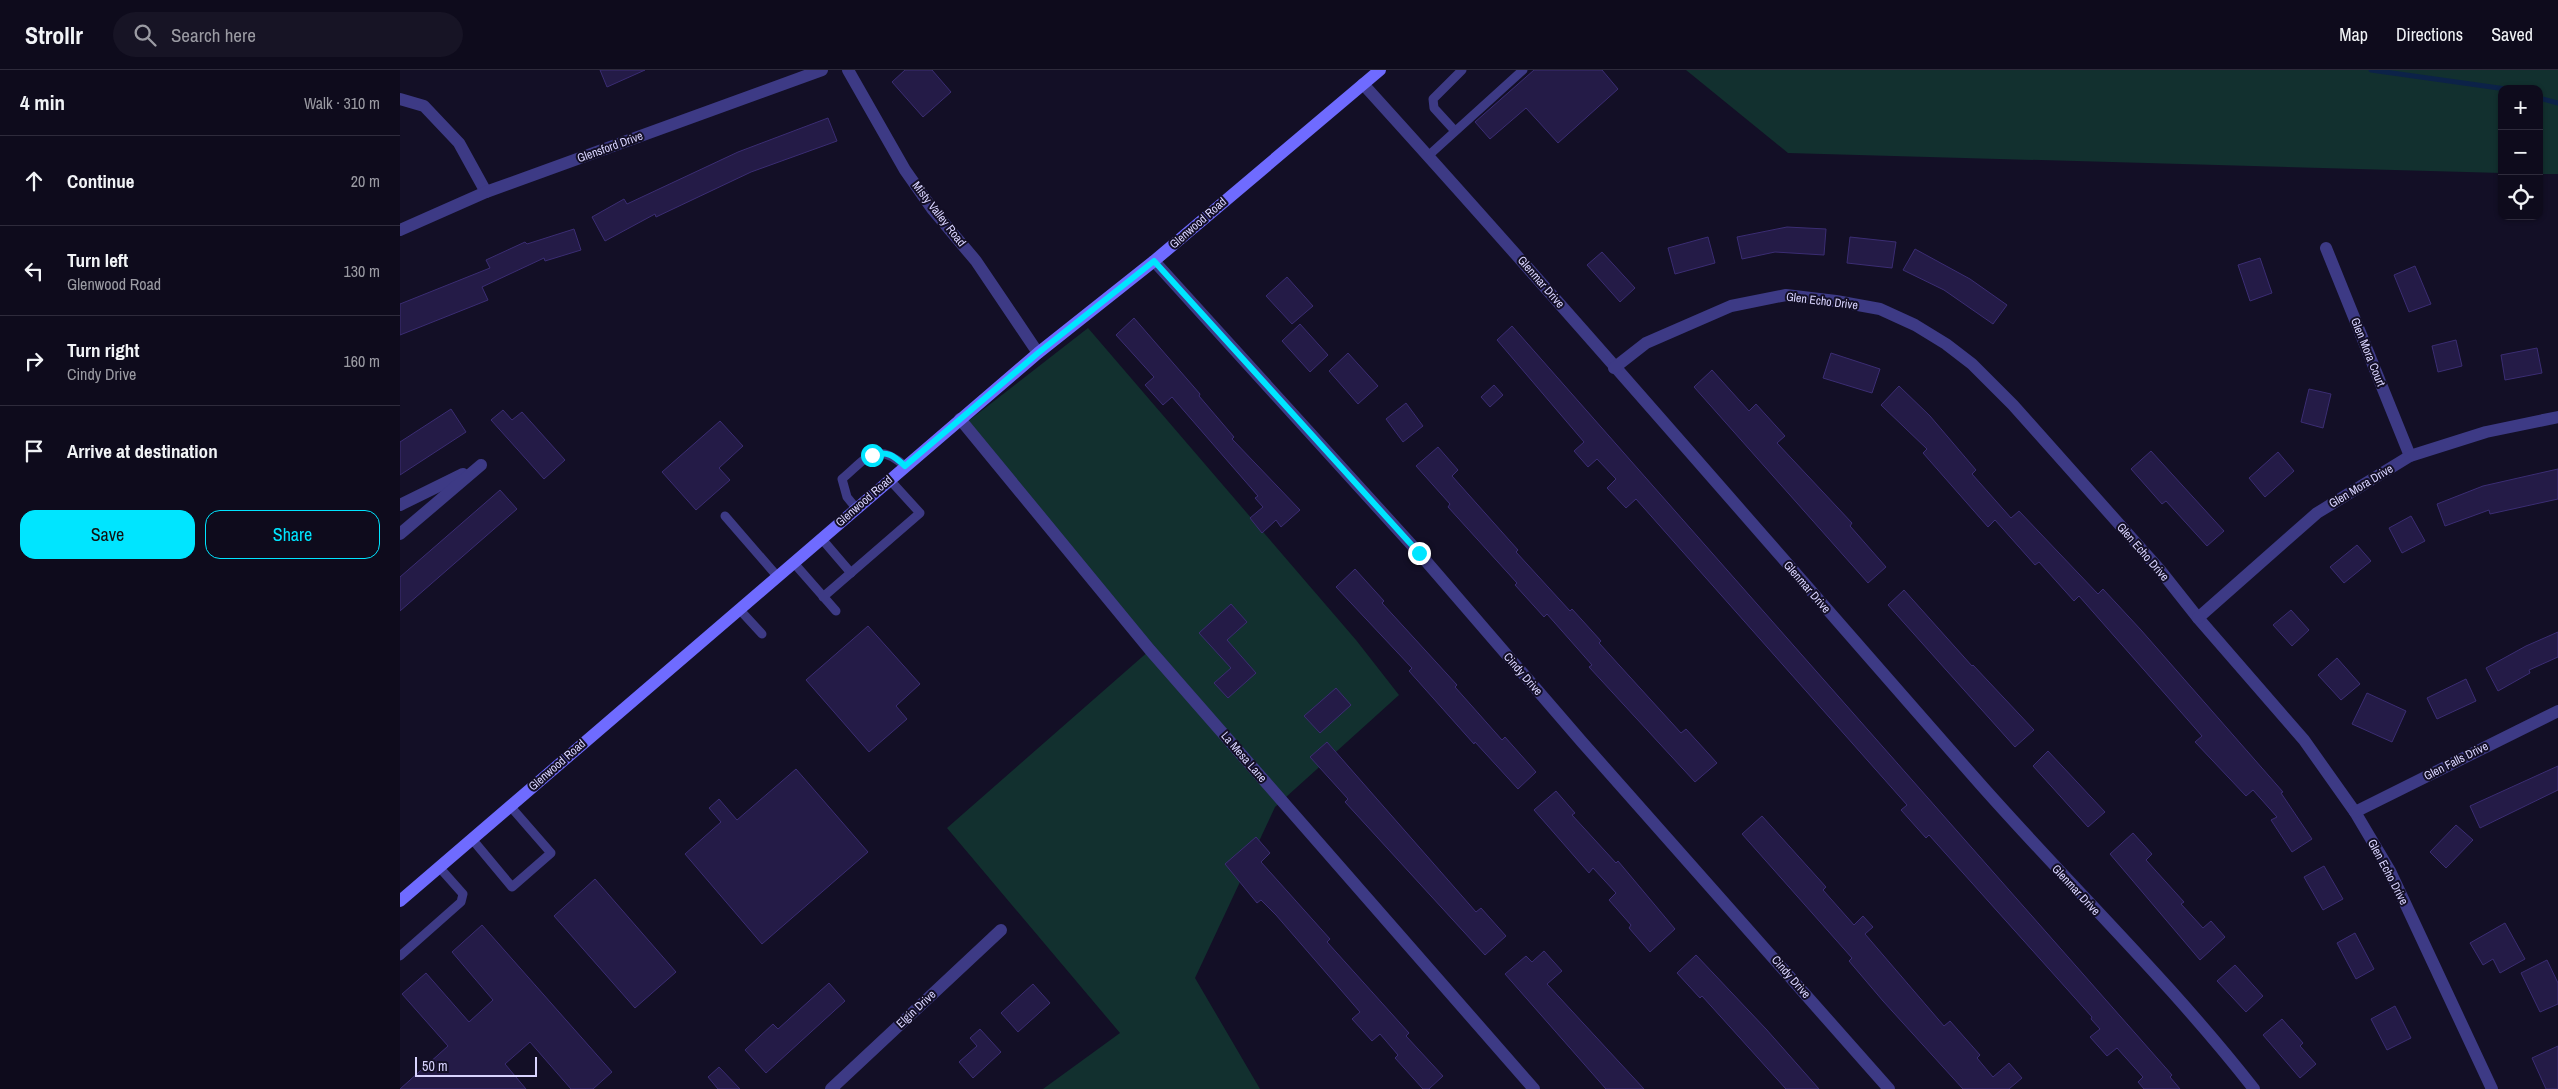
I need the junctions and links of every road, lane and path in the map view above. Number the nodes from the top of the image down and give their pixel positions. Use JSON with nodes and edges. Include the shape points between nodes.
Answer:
{"nodes":[{"id":1,"x":822,"y":70,"type":"edge"},
{"id":2,"x":848,"y":70,"type":"edge"},
{"id":3,"x":1380,"y":70,"type":"edge"},
{"id":4,"x":1462,"y":70,"type":"edge"},
{"id":5,"x":1523,"y":70,"type":"edge"},
{"id":6,"x":1362,"y":84,"type":"junction"},
{"id":7,"x":400,"y":99,"type":"edge"},
{"id":8,"x":1456,"y":131,"type":"junction"},
{"id":9,"x":1428,"y":156,"type":"junction"},
{"id":10,"x":486,"y":192,"type":"junction"},
{"id":11,"x":400,"y":230,"type":"edge"},
{"id":12,"x":2326,"y":248,"type":"dead end"},
{"id":13,"x":1154,"y":261,"type":"junction"},
{"id":14,"x":1038,"y":353,"type":"junction"},
{"id":15,"x":1614,"y":368,"type":"junction"},
{"id":16,"x":2558,"y":417,"type":"edge"},
{"id":17,"x":960,"y":419,"type":"junction"},
{"id":18,"x":2410,"y":456,"type":"junction"},
{"id":19,"x":905,"y":466,"type":"junction"},
{"id":20,"x":889,"y":479,"type":"junction"},
{"id":21,"x":400,"y":505,"type":"edge"},
{"id":22,"x":856,"y":508,"type":"junction"},
{"id":23,"x":725,"y":516,"type":"dead end"},
{"id":24,"x":400,"y":534,"type":"edge"},
{"id":25,"x":821,"y":538,"type":"junction"},
{"id":26,"x":792,"y":562,"type":"junction"},
{"id":27,"x":850,"y":573,"type":"junction"},
{"id":28,"x":777,"y":576,"type":"junction"},
{"id":29,"x":823,"y":597,"type":"junction"},
{"id":30,"x":739,"y":609,"type":"junction"},
{"id":31,"x":836,"y":611,"type":"dead end"},
{"id":32,"x":2198,"y":618,"type":"junction"},
{"id":33,"x":762,"y":634,"type":"dead end"},
{"id":34,"x":2558,"y":710,"type":"edge"},
{"id":35,"x":510,"y":806,"type":"junction"},
{"id":36,"x":2355,"y":812,"type":"junction"},
{"id":37,"x":472,"y":838,"type":"junction"},
{"id":38,"x":439,"y":867,"type":"junction"},
{"id":39,"x":400,"y":900,"type":"edge"},
{"id":40,"x":1001,"y":930,"type":"dead end"},
{"id":41,"x":400,"y":956,"type":"edge"},
{"id":42,"x":831,"y":1089,"type":"edge"},
{"id":43,"x":1534,"y":1089,"type":"edge"},
{"id":44,"x":1889,"y":1089,"type":"edge"},
{"id":45,"x":2254,"y":1089,"type":"edge"},
{"id":46,"x":2492,"y":1089,"type":"edge"}],
"edges":[{"from":1,"to":10,"type":"street","name":"Glensford Drive"},
{"from":2,"to":14,"type":"street","name":"Misty Valley Road","via":[[905,170],[933,210],[976,261]]},
{"from":3,"to":6,"type":"main road","name":"Glenwood Road"},
{"from":4,"to":8,"type":"lane","via":[[1433,99],[1434,108]]},
{"from":5,"to":8,"type":"lane"},
{"from":6,"to":9,"type":"street","name":"Glenmar Drive"},
{"from":6,"to":13,"type":"main road","name":"Glenwood Road"},
{"from":7,"to":10,"type":"street","via":[[424,106],[459,143]]},
{"from":8,"to":9,"type":"lane"},
{"from":9,"to":15,"type":"street","name":"Glenmar Drive","via":[[1530,268]]},
{"from":10,"to":11,"type":"street","name":"Glensford Drive"},
{"from":12,"to":18,"type":"street","name":"Glen Mora Court"},
{"from":13,"to":14,"type":"main road","name":"Glenwood Road"},
{"from":13,"to":44,"type":"street","name":"Cindy Drive","via":[[1419,553]]},
{"from":14,"to":17,"type":"main road","name":"Glenwood Road"},
{"from":15,"to":32,"type":"street","name":"Glen Echo Drive","via":[[1646,343],[1731,306],[1786,296],[1880,309],[1915,325],[1972,364],[2122,527]]},
{"from":15,"to":45,"type":"street","name":"Glenmar Drive","via":[[2029,840],[2216,1041]]},
{"from":16,"to":18,"type":"street","name":"Glen Mora Drive","via":[[2486,432]]},
{"from":17,"to":19,"type":"main road","name":"Glenwood Road"},
{"from":17,"to":43,"type":"street","name":"La Mesa Lane","via":[[1150,650]]},
{"from":18,"to":32,"type":"street","name":"Glen Mora Drive","via":[[2317,513]]},
{"from":19,"to":20,"type":"main road","name":"Glenwood Road"},
{"from":19,"to":22,"type":"lane","via":[[891,454],[877,453],[842,479],[847,497]]},
{"from":20,"to":22,"type":"main road","name":"Glenwood Road"},
{"from":20,"to":27,"type":"lane","via":[[920,513]]},
{"from":21,"to":24,"type":"street","via":[[481,465]]},
{"from":22,"to":25,"type":"main road","name":"Glenwood Road"},
{"from":23,"to":28,"type":"lane"},
{"from":25,"to":26,"type":"main road","name":"Glenwood Road"},
{"from":25,"to":27,"type":"lane"},
{"from":26,"to":28,"type":"main road","name":"Glenwood Road"},
{"from":26,"to":29,"type":"lane"},
{"from":27,"to":29,"type":"lane"},
{"from":28,"to":30,"type":"main road","name":"Glenwood Road"},
{"from":29,"to":31,"type":"lane"},
{"from":30,"to":33,"type":"lane"},
{"from":30,"to":35,"type":"main road","name":"Glenwood Road"},
{"from":32,"to":36,"type":"street","name":"Glen Echo Drive","via":[[2304,740]]},
{"from":34,"to":36,"type":"street","name":"Glen Falls Drive"},
{"from":35,"to":37,"type":"main road","name":"Glenwood Road"},
{"from":35,"to":37,"type":"lane","via":[[550,853],[512,887]]},
{"from":36,"to":46,"type":"street","name":"Glen Echo Drive","via":[[2390,872]]},
{"from":37,"to":38,"type":"main road","name":"Glenwood Road"},
{"from":38,"to":39,"type":"main road","name":"Glenwood Road"},
{"from":38,"to":41,"type":"lane","via":[[463,894],[462,902]]},
{"from":40,"to":42,"type":"street","name":"Elgin Drive"}]}
